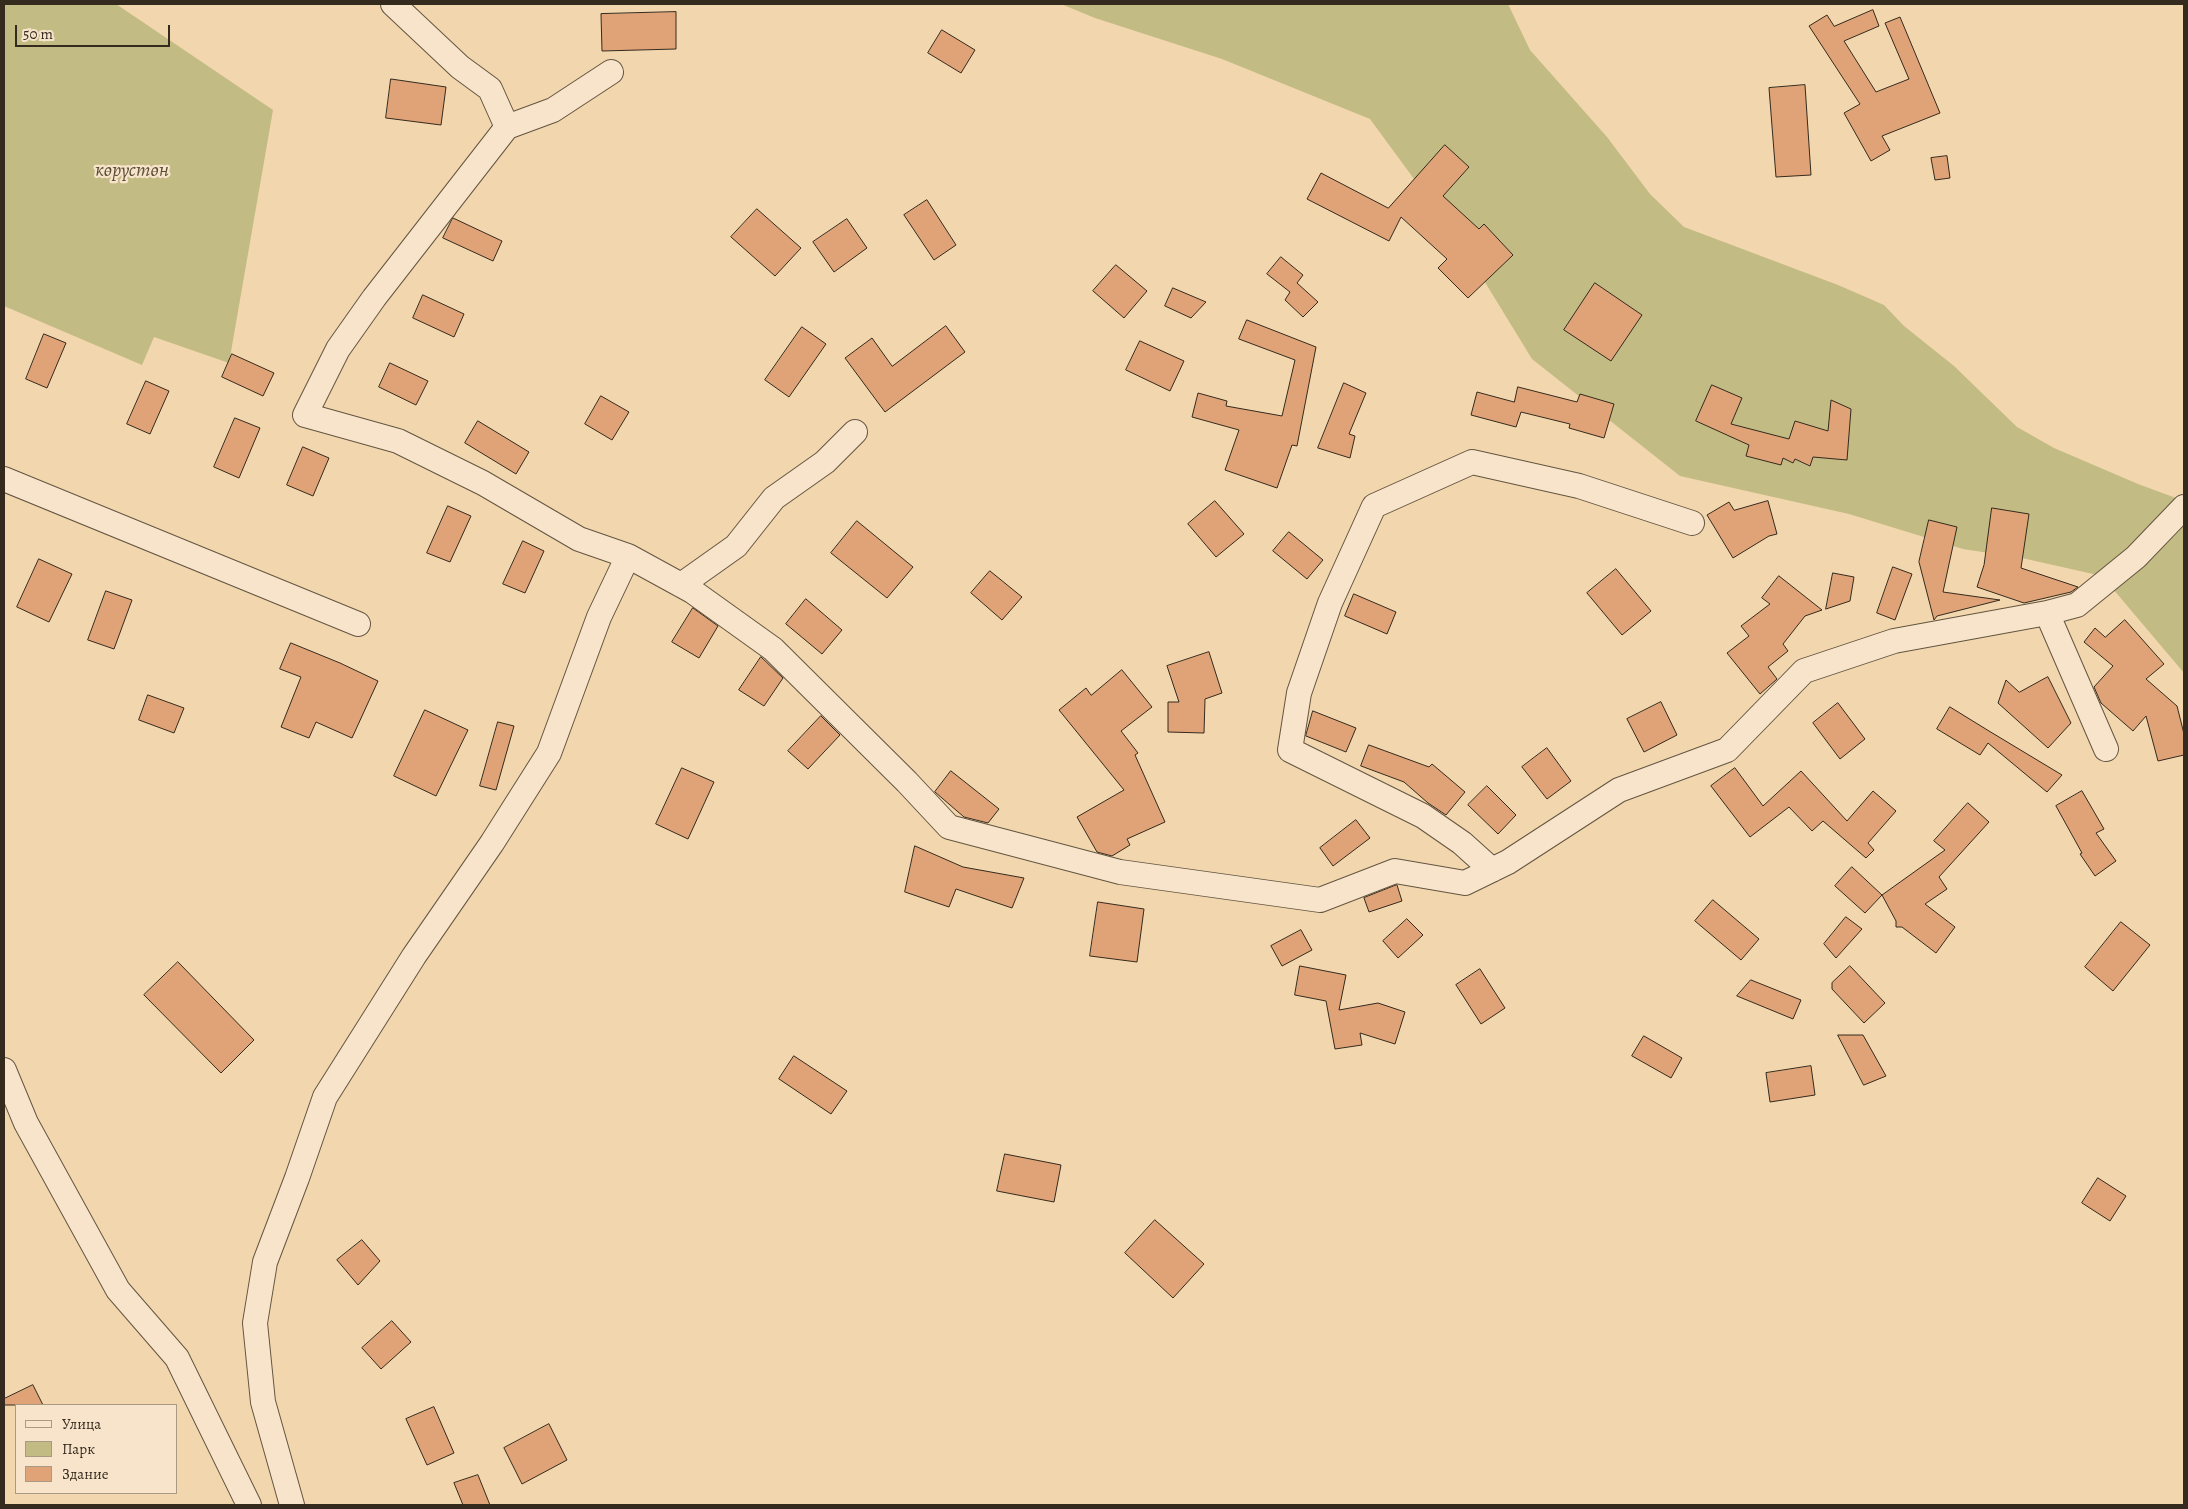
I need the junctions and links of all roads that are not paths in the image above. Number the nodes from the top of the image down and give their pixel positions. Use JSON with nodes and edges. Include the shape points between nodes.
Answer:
{"nodes":[{"id":1,"x":393,"y":4,"type":"edge"},
{"id":2,"x":612,"y":72,"type":"dead end"},
{"id":3,"x":507,"y":127,"type":"junction"},
{"id":4,"x":856,"y":432,"type":"dead end"},
{"id":5,"x":4,"y":479,"type":"edge"},
{"id":6,"x":2184,"y":507,"type":"edge"},
{"id":7,"x":1692,"y":523,"type":"dead end"},
{"id":8,"x":628,"y":556,"type":"junction"},
{"id":9,"x":681,"y":585,"type":"junction"},
{"id":10,"x":2047,"y":613,"type":"junction"},
{"id":11,"x":358,"y":624,"type":"dead end"},
{"id":12,"x":2106,"y":749,"type":"dead end"},
{"id":13,"x":1492,"y":870,"type":"junction"},
{"id":14,"x":4,"y":1070,"type":"edge"},
{"id":15,"x":249,"y":1505,"type":"edge"},
{"id":16,"x":292,"y":1505,"type":"edge"}],
"edges":[{"from":1,"to":3,"type":"street","via":[[460,67],[490,89]]},
{"from":2,"to":3,"type":"street","via":[[553,110]]},
{"from":3,"to":8,"type":"street","via":[[338,349],[305,415],[398,441],[483,483],[579,539]]},
{"from":4,"to":9,"type":"street","via":[[825,462],[774,498],[736,546]]},
{"from":5,"to":11,"type":"street"},
{"from":6,"to":10,"type":"street","via":[[2136,557],[2078,604]]},
{"from":7,"to":13,"type":"street","via":[[1579,486],[1472,462],[1374,506],[1330,602],[1299,693],[1290,750],[1423,816],[1462,843]]},
{"from":8,"to":9,"type":"street"},
{"from":8,"to":16,"type":"street","via":[[600,617],[550,753],[414,956],[326,1097],[265,1262],[255,1323],[263,1402]]},
{"from":9,"to":13,"type":"street","via":[[774,649],[949,827],[1120,872],[1320,900],[1395,871],[1465,883]]},
{"from":10,"to":12,"type":"street"},
{"from":10,"to":13,"type":"street","via":[[1894,641],[1804,671],[1727,750],[1619,790]]},
{"from":14,"to":15,"type":"street","via":[[26,1123],[118,1290],[177,1358]]}]}
